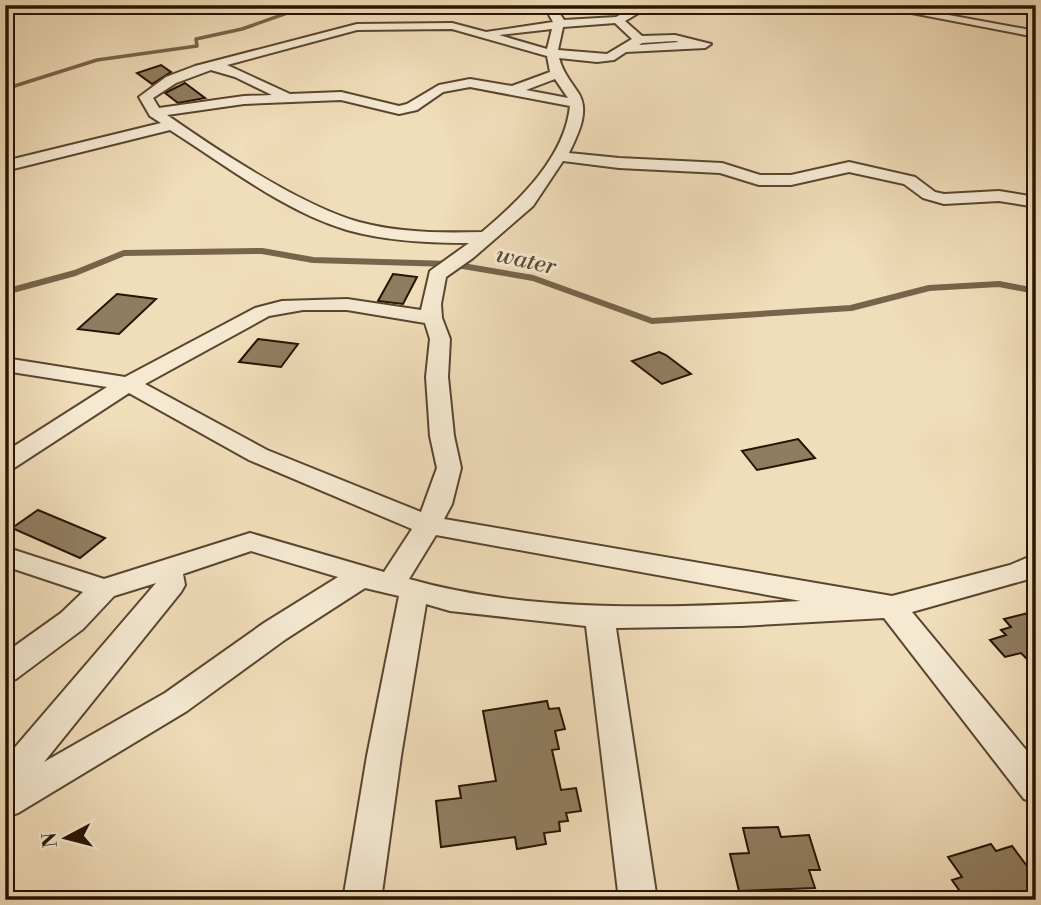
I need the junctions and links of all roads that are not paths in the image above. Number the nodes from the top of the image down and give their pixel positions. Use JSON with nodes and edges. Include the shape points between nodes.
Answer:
{"nodes":[{"id":1,"x":544,"y":5,"type":"edge"},
{"id":2,"x":647,"y":5,"type":"edge"},
{"id":3,"x":875,"y":5,"type":"edge"},
{"id":4,"x":618,"y":20,"type":"junction"},
{"id":5,"x":558,"y":25,"type":"junction"},
{"id":6,"x":478,"y":33,"type":"junction"},
{"id":7,"x":1036,"y":34,"type":"edge"},
{"id":8,"x":438,"y":37,"type":"dead end"},
{"id":9,"x":636,"y":37,"type":"junction"},
{"id":10,"x":627,"y":50,"type":"junction"},
{"id":11,"x":610,"y":57,"type":"junction"},
{"id":12,"x":211,"y":66,"type":"junction"},
{"id":13,"x":556,"y":68,"type":"junction"},
{"id":14,"x":513,"y":90,"type":"junction"},
{"id":15,"x":291,"y":98,"type":"junction"},
{"id":16,"x":577,"y":103,"type":"junction"},
{"id":17,"x":155,"y":113,"type":"junction"},
{"id":18,"x":172,"y":125,"type":"junction"},
{"id":19,"x":558,"y":156,"type":"junction"},
{"id":20,"x":5,"y":166,"type":"edge"},
{"id":21,"x":1036,"y":202,"type":"edge"},
{"id":22,"x":485,"y":237,"type":"junction"},
{"id":23,"x":432,"y":318,"type":"junction"},
{"id":24,"x":5,"y":364,"type":"edge"},
{"id":25,"x":128,"y":384,"type":"junction"},
{"id":26,"x":5,"y":463,"type":"edge"},
{"id":27,"x":428,"y":525,"type":"junction"},
{"id":28,"x":5,"y":556,"type":"edge"},
{"id":29,"x":1036,"y":564,"type":"edge"},
{"id":30,"x":167,"y":568,"type":"junction"},
{"id":31,"x":395,"y":585,"type":"junction"},
{"id":32,"x":104,"y":589,"type":"junction"},
{"id":33,"x":891,"y":607,"type":"junction"},
{"id":34,"x":600,"y":617,"type":"junction"},
{"id":35,"x":5,"y":670,"type":"edge"},
{"id":36,"x":5,"y":784,"type":"edge"},
{"id":37,"x":1036,"y":788,"type":"edge"},
{"id":38,"x":5,"y":802,"type":"edge"},
{"id":39,"x":362,"y":900,"type":"edge"},
{"id":40,"x":638,"y":900,"type":"edge"}],
"edges":[{"from":1,"to":5,"type":"street","via":[[559,20]]},
{"from":2,"to":4,"type":"street"},
{"from":3,"to":7,"type":"street"},
{"from":4,"to":5,"type":"street"},
{"from":4,"to":9,"type":"street"},
{"from":5,"to":6,"type":"street"},
{"from":5,"to":13,"type":"street"},
{"from":6,"to":8,"type":"street"},
{"from":6,"to":12,"type":"street","via":[[452,26],[357,27]]},
{"from":6,"to":13,"type":"street"},
{"from":9,"to":10,"type":"street"},
{"from":9,"to":10,"type":"street","via":[[675,37],[705,44]]},
{"from":10,"to":11,"type":"street"},
{"from":11,"to":13,"type":"street"},
{"from":11,"to":13,"type":"street"},
{"from":12,"to":15,"type":"street","via":[[240,72]]},
{"from":12,"to":17,"type":"street","via":[[153,90],[146,97]]},
{"from":13,"to":14,"type":"street"},
{"from":13,"to":16,"type":"street"},
{"from":14,"to":15,"type":"street","via":[[470,83],[439,89],[399,110],[341,96]]},
{"from":14,"to":16,"type":"street"},
{"from":15,"to":17,"type":"street"},
{"from":16,"to":19,"type":"street","via":[[570,135]]},
{"from":17,"to":18,"type":"street"},
{"from":18,"to":20,"type":"street"},
{"from":18,"to":22,"type":"street","via":[[338,221],[423,237]]},
{"from":19,"to":21,"type":"street","via":[[722,168],[769,180],[791,180],[849,167],[909,180],[929,195],[944,199],[999,196]]},
{"from":19,"to":22,"type":"street","via":[[527,202]]},
{"from":22,"to":23,"type":"street","via":[[437,275],[430,304]]},
{"from":23,"to":25,"type":"street","via":[[372,306],[280,306]]},
{"from":23,"to":27,"type":"street","via":[[440,339],[437,377],[449,468]]},
{"from":24,"to":25,"type":"street"},
{"from":25,"to":26,"type":"street"},
{"from":25,"to":27,"type":"street","via":[[258,454]]},
{"from":27,"to":31,"type":"street"},
{"from":27,"to":33,"type":"street"},
{"from":28,"to":32,"type":"street"},
{"from":29,"to":33,"type":"street"},
{"from":30,"to":31,"type":"street","via":[[250,542]]},
{"from":30,"to":32,"type":"street"},
{"from":30,"to":36,"type":"street","via":[[171,585]]},
{"from":31,"to":34,"type":"street","via":[[450,601]]},
{"from":31,"to":38,"type":"street","via":[[363,578],[348,584],[176,702]]},
{"from":31,"to":39,"type":"street","via":[[384,756]]},
{"from":32,"to":35,"type":"street","via":[[72,621]]},
{"from":33,"to":34,"type":"street"},
{"from":33,"to":37,"type":"street"},
{"from":34,"to":40,"type":"street"}]}
